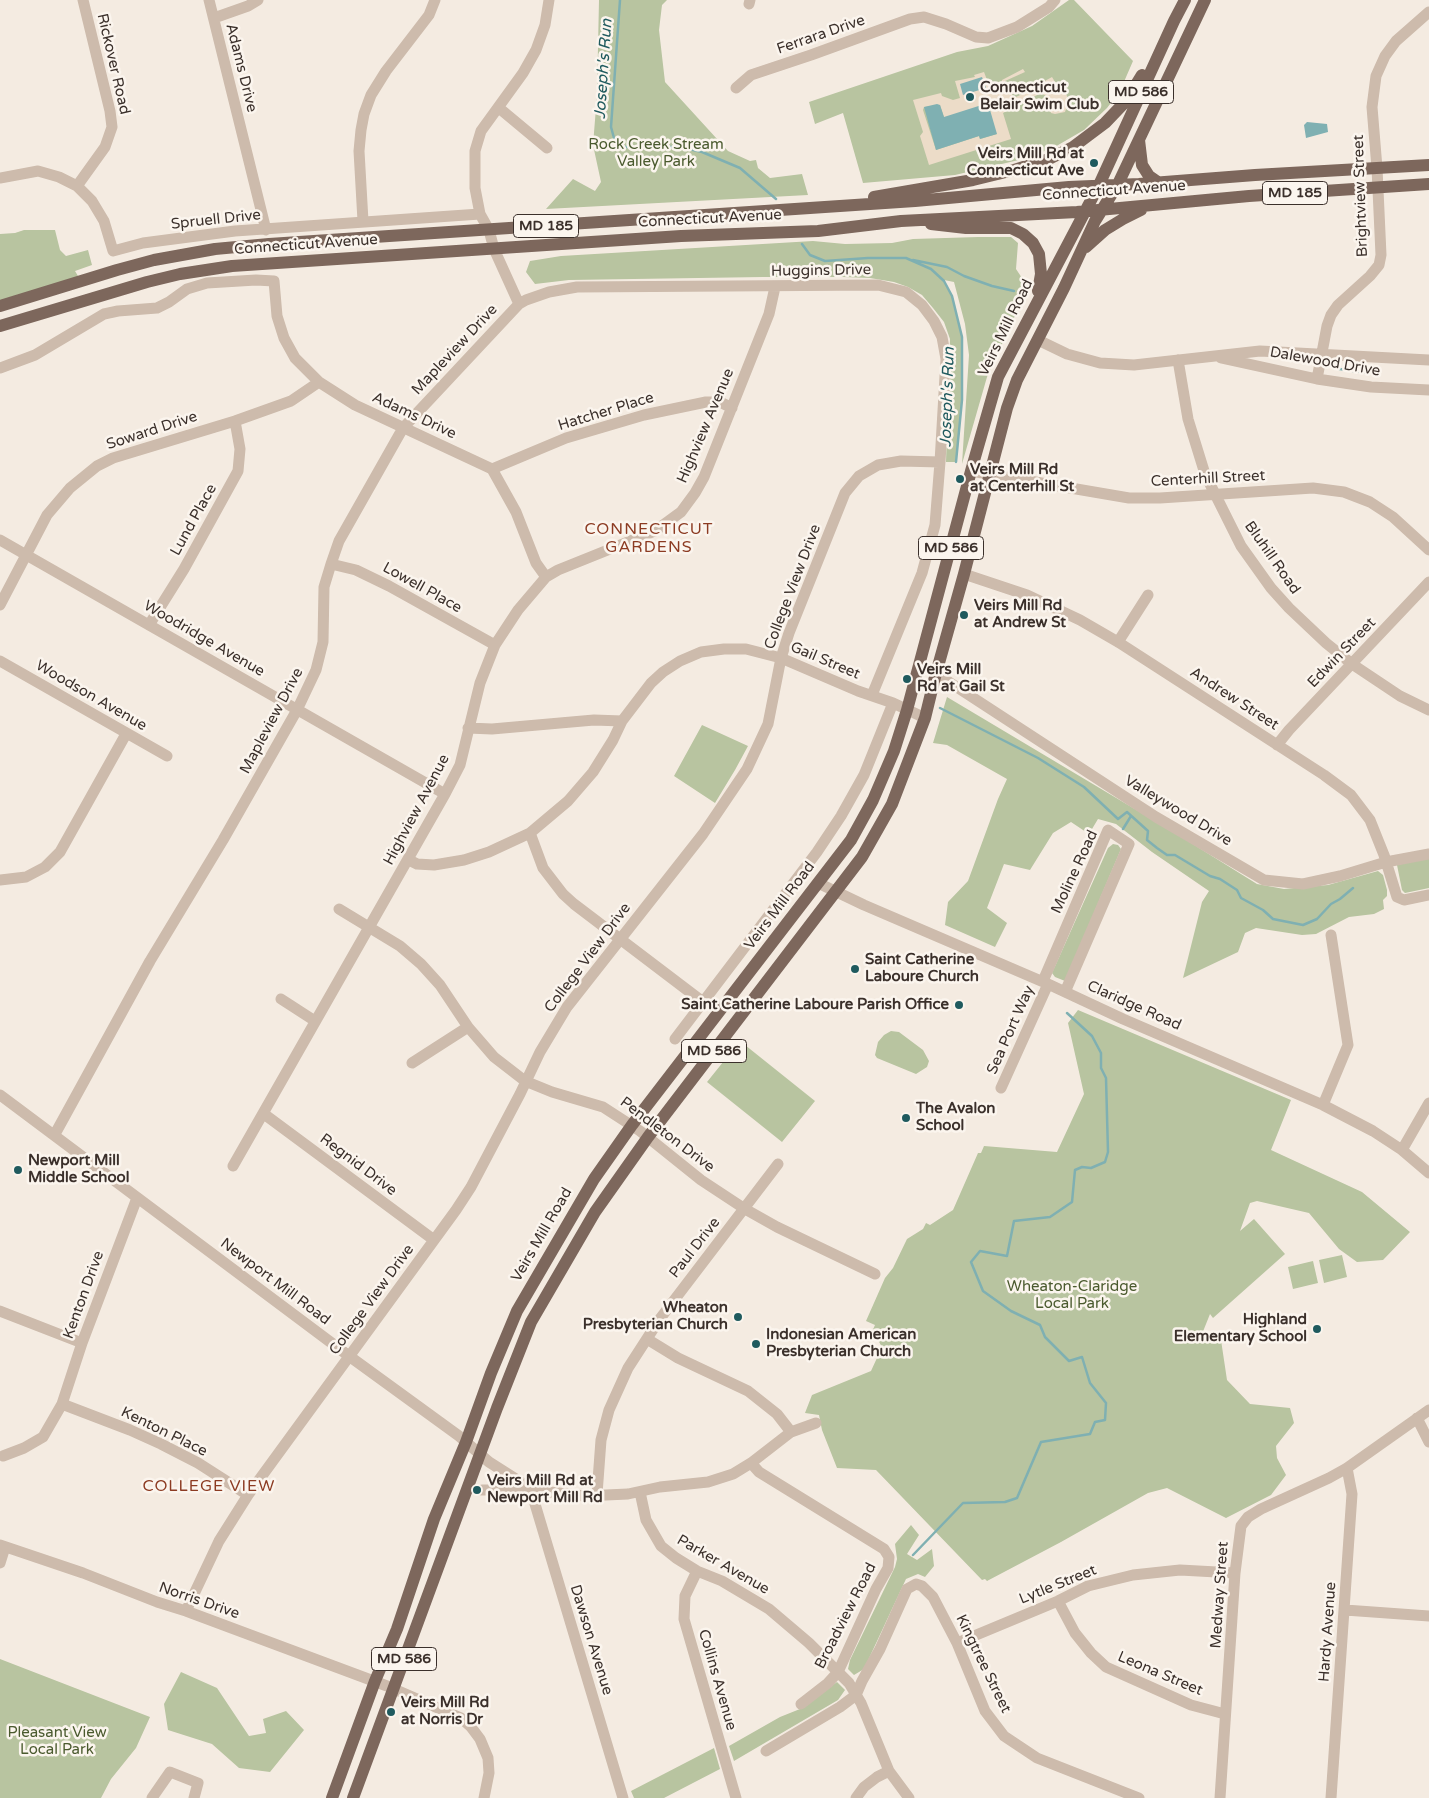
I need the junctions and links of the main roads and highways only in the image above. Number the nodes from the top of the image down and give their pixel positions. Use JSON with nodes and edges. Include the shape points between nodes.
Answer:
{"nodes":[{"id":1,"x":1185,"y":0,"type":"edge"},
{"id":2,"x":1205,"y":0,"type":"edge"},
{"id":3,"x":1174,"y":21,"type":"junction"},
{"id":4,"x":1139,"y":138,"type":"junction"},
{"id":5,"x":1429,"y":165,"type":"edge"},
{"id":6,"x":1159,"y":183,"type":"junction"},
{"id":7,"x":1118,"y":184,"type":"junction"},
{"id":8,"x":1429,"y":184,"type":"edge"},
{"id":9,"x":1099,"y":185,"type":"junction"},
{"id":10,"x":1161,"y":205,"type":"junction"},
{"id":11,"x":796,"y":209,"type":"junction"},
{"id":12,"x":1102,"y":209,"type":"junction"},
{"id":13,"x":1084,"y":211,"type":"junction"},
{"id":14,"x":901,"y":221,"type":"junction"},
{"id":15,"x":1082,"y":251,"type":"junction"},
{"id":16,"x":0,"y":306,"type":"edge"},
{"id":17,"x":1034,"y":308,"type":"junction"},
{"id":18,"x":0,"y":326,"type":"edge"},
{"id":19,"x":385,"y":1685,"type":"junction"},
{"id":20,"x":332,"y":1798,"type":"edge"},
{"id":21,"x":353,"y":1798,"type":"edge"}],
"edges":[{"from":1,"to":3,"type":"main road","name":"Veirs Mill Road","number":"MD 586"},
{"from":2,"to":4,"type":"main road","name":"Veirs Mill Road","number":"MD 586"},
{"from":3,"to":9,"type":"main road","name":"Veirs Mill Road","number":"MD 586"},
{"from":3,"to":11,"type":"main road","via":[[1126,100],[1105,123],[1073,147],[1049,159],[981,178]]},
{"from":4,"to":6,"type":"main road","via":[[1142,165]]},
{"from":4,"to":7,"type":"main road","name":"Veirs Mill Road","number":"MD 586"},
{"from":5,"to":6,"type":"main road","name":"Connecticut Avenue","number":"MD 185","via":[[1255,174]]},
{"from":6,"to":7,"type":"main road","name":"Connecticut Avenue","number":"MD 185"},
{"from":7,"to":9,"type":"main road","name":"Connecticut Avenue","number":"MD 185"},
{"from":7,"to":12,"type":"main road","name":"Veirs Mill Road","number":"MD 586"},
{"from":8,"to":10,"type":"main road","name":"Connecticut Avenue","number":"MD 185"},
{"from":9,"to":11,"type":"main road","name":"Connecticut Avenue","number":"MD 185"},
{"from":9,"to":13,"type":"main road","name":"Veirs Mill Road","number":"MD 586"},
{"from":10,"to":12,"type":"main road","name":"Connecticut Avenue","number":"MD 185"},
{"from":10,"to":15,"type":"main road","via":[[1140,210],[1123,219]]},
{"from":11,"to":16,"type":"main road","name":"Connecticut Avenue","number":"MD 185","via":[[215,250],[154,260]]},
{"from":12,"to":13,"type":"main road","name":"Connecticut Avenue","number":"MD 185"},
{"from":12,"to":15,"type":"main road","name":"Veirs Mill Road","number":"MD 586"},
{"from":13,"to":14,"type":"main road","name":"Connecticut Avenue","number":"MD 185"},
{"from":13,"to":17,"type":"main road","name":"Veirs Mill Road","number":"MD 586"},
{"from":14,"to":17,"type":"main road","via":[[966,228],[1011,228],[1023,234],[1033,243],[1041,262]]},
{"from":14,"to":18,"type":"main road","name":"Connecticut Avenue","number":"MD 185","via":[[818,231],[682,236],[232,266],[147,282]]},
{"from":15,"to":19,"type":"main road","name":"Veirs Mill Road","number":"MD 586","via":[[1017,380],[1007,408],[926,718],[880,828],[862,857],[648,1137],[595,1212],[532,1322]]},
{"from":17,"to":19,"type":"main road","name":"Veirs Mill Road","number":"MD 586","via":[[998,377],[907,710],[873,800],[851,840],[594,1179],[516,1311],[434,1519],[397,1629]]},
{"from":19,"to":20,"type":"main road","name":"Veirs Mill Road","number":"MD 586"},
{"from":19,"to":21,"type":"main road","name":"Veirs Mill Road","number":"MD 586"}]}
